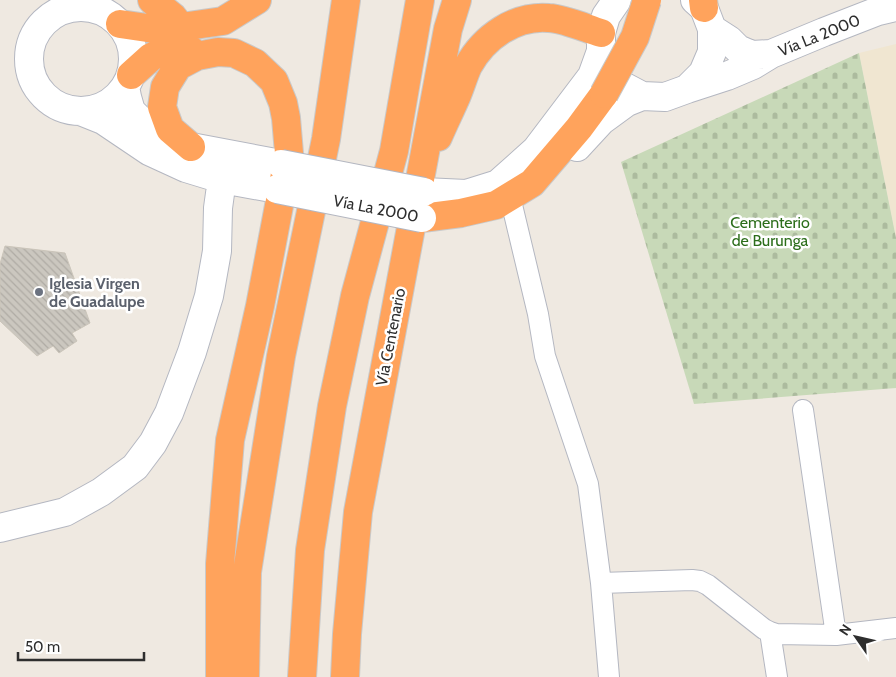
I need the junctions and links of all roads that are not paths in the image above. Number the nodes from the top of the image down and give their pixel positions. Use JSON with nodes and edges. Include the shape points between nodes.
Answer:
{"nodes":[{"id":1,"x":152,"y":0,"type":"edge"},
{"id":2,"x":257,"y":0,"type":"edge"},
{"id":3,"x":346,"y":0,"type":"edge"},
{"id":4,"x":359,"y":0,"type":"edge"},
{"id":5,"x":420,"y":0,"type":"edge"},
{"id":6,"x":457,"y":0,"type":"edge"},
{"id":7,"x":617,"y":0,"type":"edge"},
{"id":8,"x":647,"y":0,"type":"edge"},
{"id":9,"x":75,"y":3,"type":"edge"},
{"id":10,"x":896,"y":7,"type":"edge"},
{"id":11,"x":704,"y":9,"type":"edge"},
{"id":12,"x":111,"y":12,"type":"edge"},
{"id":13,"x":181,"y":27,"type":"junction"},
{"id":14,"x":601,"y":42,"type":"junction"},
{"id":15,"x":771,"y":54,"type":"junction"},
{"id":16,"x":197,"y":56,"type":"junction"},
{"id":17,"x":128,"y":81,"type":"junction"},
{"id":18,"x":686,"y":89,"type":"junction"},
{"id":19,"x":642,"y":96,"type":"junction"},
{"id":20,"x":83,"y":112,"type":"junction"},
{"id":21,"x":326,"y":139,"type":"junction"},
{"id":22,"x":191,"y":147,"type":"junction"},
{"id":23,"x":279,"y":177,"type":"junction"},
{"id":24,"x":222,"y":179,"type":"junction"},
{"id":25,"x":422,"y":195,"type":"junction"},
{"id":26,"x":512,"y":205,"type":"junction"},
{"id":27,"x":803,"y":410,"type":"dead end"},
{"id":28,"x":0,"y":528,"type":"edge"},
{"id":29,"x":601,"y":583,"type":"junction"},
{"id":30,"x":896,"y":628,"type":"edge"},
{"id":31,"x":770,"y":632,"type":"junction"},
{"id":32,"x":836,"y":635,"type":"junction"},
{"id":33,"x":220,"y":677,"type":"edge"},
{"id":34,"x":245,"y":677,"type":"edge"},
{"id":35,"x":302,"y":677,"type":"edge"},
{"id":36,"x":345,"y":677,"type":"edge"},
{"id":37,"x":609,"y":677,"type":"edge"},
{"id":38,"x":776,"y":677,"type":"edge"}],
"edges":[{"from":1,"to":13,"type":"highway"},
{"from":2,"to":13,"type":"highway","via":[[223,21]]},
{"from":3,"to":21,"type":"highway"},
{"from":4,"to":21,"type":"highway"},
{"from":5,"to":35,"type":"highway","via":[[394,152],[356,296],[332,406],[310,550]]},
{"from":6,"to":25,"type":"highway","name":"Vía Centenario","via":[[448,29]]},
{"from":7,"to":14,"type":"street","name":"Vía La 2000","via":[[606,16]]},
{"from":8,"to":25,"type":"highway","bridge":true,"via":[[635,36],[604,94],[532,182],[496,205],[461,213]]},
{"from":9,"to":12,"type":"street"},
{"from":9,"to":20,"type":"street","via":[[43,23],[33,38],[28,55],[30,73],[50,102],[66,110]]},
{"from":10,"to":15,"type":"street","name":"Vía La 2000","via":[[878,11]]},
{"from":11,"to":15,"type":"street","name":"Vía La 2000","via":[[738,49],[752,55]]},
{"from":11,"to":18,"type":"street","via":[[712,52],[703,73]]},
{"from":12,"to":13,"type":"highway","via":[[154,29]]},
{"from":12,"to":17,"type":"street","via":[[130,40],[133,57]]},
{"from":14,"to":19,"type":"street","via":[[608,71],[623,86]]},
{"from":14,"to":25,"type":"street","name":"Vía La 2000","via":[[592,76],[536,150],[498,184],[466,194]]},
{"from":14,"to":25,"type":"highway","via":[[581,27],[551,18],[536,17],[500,30],[480,48],[468,66]]},
{"from":15,"to":18,"type":"street","name":"Vía La 2000","via":[[727,76]]},
{"from":16,"to":17,"type":"highway","via":[[187,47],[174,47],[151,56]]},
{"from":16,"to":22,"type":"highway","via":[[178,66],[165,87],[162,107],[170,128]]},
{"from":16,"to":33,"type":"highway","via":[[234,53],[255,62],[274,81],[283,103],[289,153],[230,440],[220,564]]},
{"from":17,"to":20,"type":"street","via":[[114,100]]},
{"from":17,"to":22,"type":"street","name":"Vía La 2000","via":[[127,97],[132,110],[143,123]]},
{"from":18,"to":19,"type":"street","name":"Vía La 2000","via":[[665,97]]},
{"from":19,"to":26,"type":"street","name":"Vía La 2000","via":[[627,102],[601,121],[548,178]]},
{"from":20,"to":24,"type":"street","name":"Vía La 2000","via":[[103,120],[149,151],[186,168]]},
{"from":21,"to":34,"type":"highway","via":[[281,356],[247,572]]},
{"from":22,"to":23,"type":"street","name":"Vía La 2000"},
{"from":23,"to":24,"type":"street","name":"Vía La 2000"},
{"from":23,"to":25,"type":"street","name":"Vía La 2000","bridge":true},
{"from":24,"to":28,"type":"street","via":[[217,250],[209,296],[169,413],[153,443],[135,467],[101,492],[65,512]]},
{"from":25,"to":26,"type":"street","name":"Vía La 2000","via":[[457,222],[493,216]]},
{"from":25,"to":36,"type":"highway","name":"Vía Centenario","via":[[358,512]]},
{"from":26,"to":29,"type":"street","via":[[545,356],[588,484]]},
{"from":27,"to":32,"type":"street"},
{"from":29,"to":31,"type":"street","via":[[700,581]]},
{"from":29,"to":37,"type":"street"},
{"from":30,"to":32,"type":"street"},
{"from":31,"to":32,"type":"street"},
{"from":31,"to":38,"type":"street"}]}
